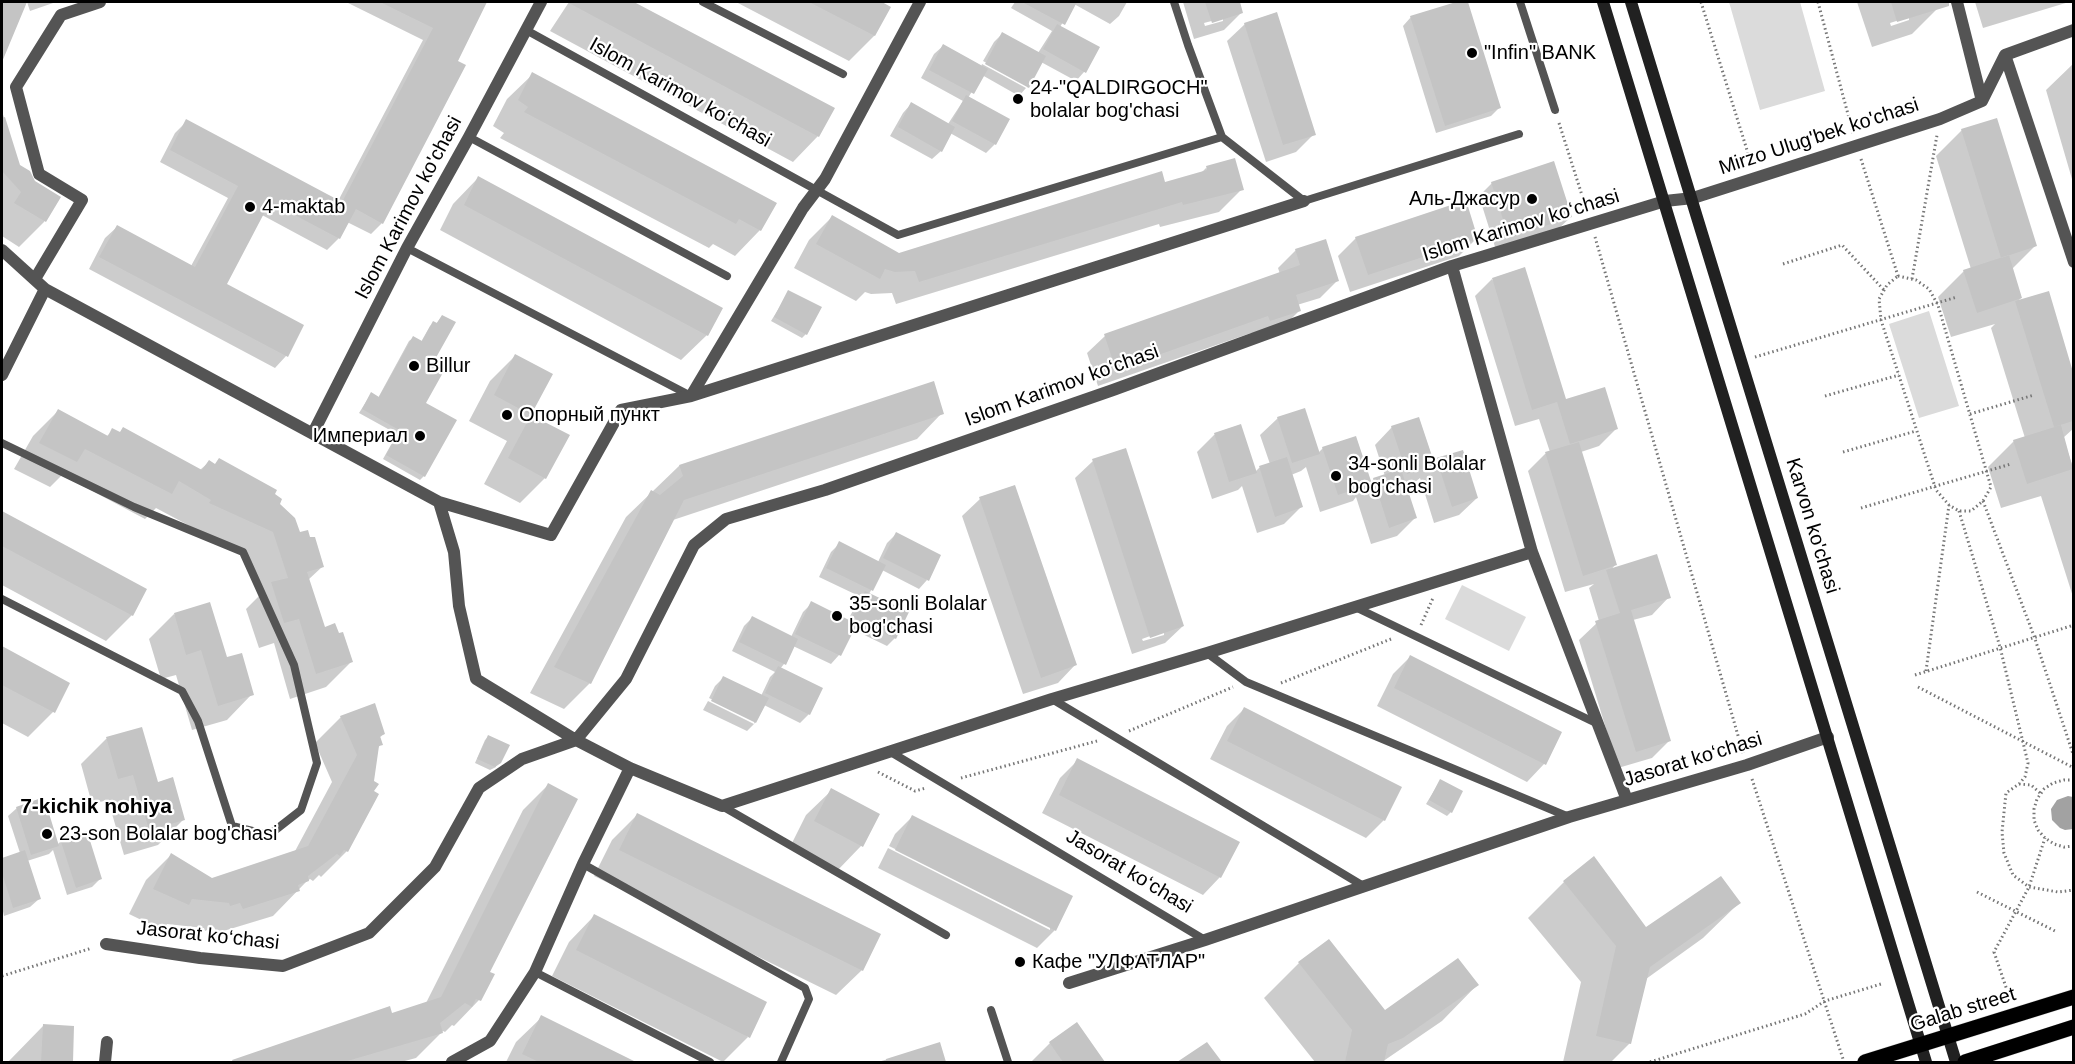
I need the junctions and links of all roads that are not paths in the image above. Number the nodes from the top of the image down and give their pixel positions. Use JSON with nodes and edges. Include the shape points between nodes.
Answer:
{"nodes":[{"id":1,"x":100,"y":2,"type":"edge"},
{"id":2,"x":541,"y":2,"type":"edge"},
{"id":3,"x":703,"y":2,"type":"edge"},
{"id":4,"x":920,"y":2,"type":"edge"},
{"id":5,"x":1174,"y":2,"type":"edge"},
{"id":6,"x":1520,"y":2,"type":"edge"},
{"id":7,"x":1604,"y":2,"type":"edge"},
{"id":8,"x":1631,"y":2,"type":"edge"},
{"id":9,"x":1957,"y":2,"type":"edge"},
{"id":10,"x":526,"y":30,"type":"junction"},
{"id":11,"x":2073,"y":30,"type":"edge"},
{"id":12,"x":2005,"y":55,"type":"junction"},
{"id":13,"x":843,"y":74,"type":"dead end"},
{"id":14,"x":1982,"y":101,"type":"junction"},
{"id":15,"x":1555,"y":110,"type":"road end"},
{"id":16,"x":1519,"y":134,"type":"dead end"},
{"id":17,"x":469,"y":137,"type":"junction"},
{"id":18,"x":1222,"y":137,"type":"junction"},
{"id":19,"x":817,"y":189,"type":"junction"},
{"id":20,"x":1693,"y":198,"type":"junction"},
{"id":21,"x":1304,"y":201,"type":"junction"},
{"id":22,"x":1665,"y":201,"type":"junction"},
{"id":23,"x":406,"y":248,"type":"junction"},
{"id":24,"x":2,"y":250,"type":"edge"},
{"id":25,"x":2073,"y":262,"type":"edge"},
{"id":26,"x":1452,"y":266,"type":"junction"},
{"id":27,"x":727,"y":276,"type":"dead end"},
{"id":28,"x":34,"y":279,"type":"junction"},
{"id":29,"x":45,"y":289,"type":"junction"},
{"id":30,"x":2,"y":375,"type":"edge"},
{"id":31,"x":691,"y":396,"type":"junction"},
{"id":32,"x":313,"y":433,"type":"junction"},
{"id":33,"x":2,"y":442,"type":"edge"},
{"id":34,"x":439,"y":502,"type":"junction"},
{"id":35,"x":1532,"y":552,"type":"junction"},
{"id":36,"x":2,"y":599,"type":"edge"},
{"id":37,"x":1354,"y":607,"type":"junction"},
{"id":38,"x":1208,"y":653,"type":"junction"},
{"id":39,"x":1052,"y":699,"type":"junction"},
{"id":40,"x":1598,"y":724,"type":"junction"},
{"id":41,"x":1828,"y":737,"type":"junction"},
{"id":42,"x":576,"y":740,"type":"junction"},
{"id":43,"x":889,"y":751,"type":"junction"},
{"id":44,"x":630,"y":768,"type":"junction"},
{"id":45,"x":1627,"y":800,"type":"junction"},
{"id":46,"x":722,"y":806,"type":"junction"},
{"id":47,"x":1569,"y":818,"type":"junction"},
{"id":48,"x":583,"y":864,"type":"junction"},
{"id":49,"x":1365,"y":887,"type":"junction"},
{"id":50,"x":946,"y":935,"type":"dead end"},
{"id":51,"x":1205,"y":940,"type":"junction"},
{"id":52,"x":105,"y":944,"type":"road end"},
{"id":53,"x":536,"y":972,"type":"junction"},
{"id":54,"x":1069,"y":983,"type":"dead end"},
{"id":55,"x":2073,"y":998,"type":"edge"},
{"id":56,"x":991,"y":1010,"type":"dead end"},
{"id":57,"x":2073,"y":1027,"type":"edge"},
{"id":58,"x":1948,"y":1038,"type":"junction"},
{"id":59,"x":107,"y":1042,"type":"dead end"},
{"id":60,"x":1921,"y":1046,"type":"junction"},
{"id":61,"x":105,"y":1062,"type":"edge"},
{"id":62,"x":452,"y":1062,"type":"edge"},
{"id":63,"x":710,"y":1062,"type":"edge"},
{"id":64,"x":781,"y":1062,"type":"edge"},
{"id":65,"x":1008,"y":1062,"type":"edge"},
{"id":66,"x":1865,"y":1062,"type":"edge"},
{"id":67,"x":1926,"y":1062,"type":"edge"},
{"id":68,"x":1956,"y":1062,"type":"edge"},
{"id":69,"x":1965,"y":1062,"type":"edge"}],
"edges":[{"from":1,"to":28,"type":"street","via":[[61,15],[16,87],[39,174],[82,200]]},
{"from":2,"to":10,"type":"street","name":"Islom Karimov ko'chasi"},
{"from":3,"to":13,"type":"lane"},
{"from":4,"to":19,"type":"street"},
{"from":5,"to":18,"type":"lane"},
{"from":6,"to":15,"type":"lane"},
{"from":7,"to":22,"type":"main road"},
{"from":8,"to":20,"type":"main road","name":"Karvon ko'chasi"},
{"from":9,"to":14,"type":"street"},
{"from":10,"to":17,"type":"street","name":"Islom Karimov ko'chasi"},
{"from":10,"to":19,"type":"lane","name":"Islom Karimov ko‘chasi"},
{"from":11,"to":12,"type":"street"},
{"from":12,"to":14,"type":"street"},
{"from":12,"to":25,"type":"street"},
{"from":14,"to":20,"type":"street","name":"Mirzo Ulug'bek ko'chasi","via":[[1940,119]]},
{"from":16,"to":21,"type":"lane"},
{"from":17,"to":23,"type":"street","name":"Islom Karimov ko'chasi"},
{"from":17,"to":27,"type":"lane"},
{"from":18,"to":19,"type":"lane","name":"Islom Karimov ko‘chasi","via":[[898,235]]},
{"from":18,"to":21,"type":"lane"},
{"from":19,"to":31,"type":"street"},
{"from":20,"to":22,"type":"street","name":"Mirzo Ulug'bek ko'chasi"},
{"from":20,"to":58,"type":"main road","name":"Karvon ko'chasi"},
{"from":21,"to":31,"type":"street"},
{"from":22,"to":26,"type":"street","name":"Islom Karimov ko‘chasi"},
{"from":22,"to":41,"type":"main road"},
{"from":23,"to":31,"type":"lane"},
{"from":23,"to":32,"type":"street","name":"Islom Karimov ko'chasi"},
{"from":24,"to":28,"type":"street"},
{"from":26,"to":35,"type":"street"},
{"from":26,"to":42,"type":"street","name":"Islom Karimov ko‘chasi","via":[[1102,394],[726,519],[694,545],[626,679]]},
{"from":28,"to":29,"type":"street"},
{"from":29,"to":30,"type":"street"},
{"from":29,"to":32,"type":"street"},
{"from":31,"to":34,"type":"street","via":[[621,410],[551,535]]},
{"from":32,"to":34,"type":"street"},
{"from":33,"to":36,"type":"lane","via":[[134,507],[243,552],[294,665],[317,763],[301,810],[269,835],[232,826],[198,721],[182,691]]},
{"from":34,"to":42,"type":"street","via":[[454,552],[459,606],[476,679]]},
{"from":35,"to":37,"type":"street"},
{"from":35,"to":40,"type":"street"},
{"from":37,"to":38,"type":"street"},
{"from":37,"to":40,"type":"lane"},
{"from":38,"to":39,"type":"street"},
{"from":38,"to":47,"type":"lane","via":[[1246,681]]},
{"from":39,"to":43,"type":"street"},
{"from":39,"to":49,"type":"lane"},
{"from":40,"to":45,"type":"street"},
{"from":41,"to":45,"type":"street","name":"Jasorat ko‘chasi"},
{"from":41,"to":60,"type":"main road"},
{"from":42,"to":44,"type":"street"},
{"from":42,"to":52,"type":"street","name":"Jasorat ko‘chasi","via":[[522,759],[479,788],[435,867],[369,933],[283,966]]},
{"from":43,"to":46,"type":"street"},
{"from":43,"to":51,"type":"lane","name":"Jasorat ko‘chasi"},
{"from":44,"to":46,"type":"street"},
{"from":44,"to":48,"type":"street"},
{"from":45,"to":47,"type":"street","name":"Jasorat ko‘chasi"},
{"from":46,"to":50,"type":"lane"},
{"from":47,"to":49,"type":"street","name":"Jasorat ko‘chasi"},
{"from":48,"to":53,"type":"street"},
{"from":48,"to":64,"type":"lane","via":[[805,988],[809,999]]},
{"from":49,"to":51,"type":"street","name":"Jasorat ko‘chasi"},
{"from":51,"to":54,"type":"street"},
{"from":53,"to":62,"type":"street","via":[[490,1041]]},
{"from":53,"to":63,"type":"lane"},
{"from":55,"to":58,"type":"main road","name":"Galab street"},
{"from":56,"to":65,"type":"lane"},
{"from":57,"to":69,"type":"main road"},
{"from":58,"to":60,"type":"main road","name":"Galab street"},
{"from":58,"to":68,"type":"main road","name":"Karvon ko'chasi"},
{"from":59,"to":61,"type":"street"},
{"from":60,"to":66,"type":"main road","name":"Galab street"},
{"from":60,"to":67,"type":"main road"}]}
